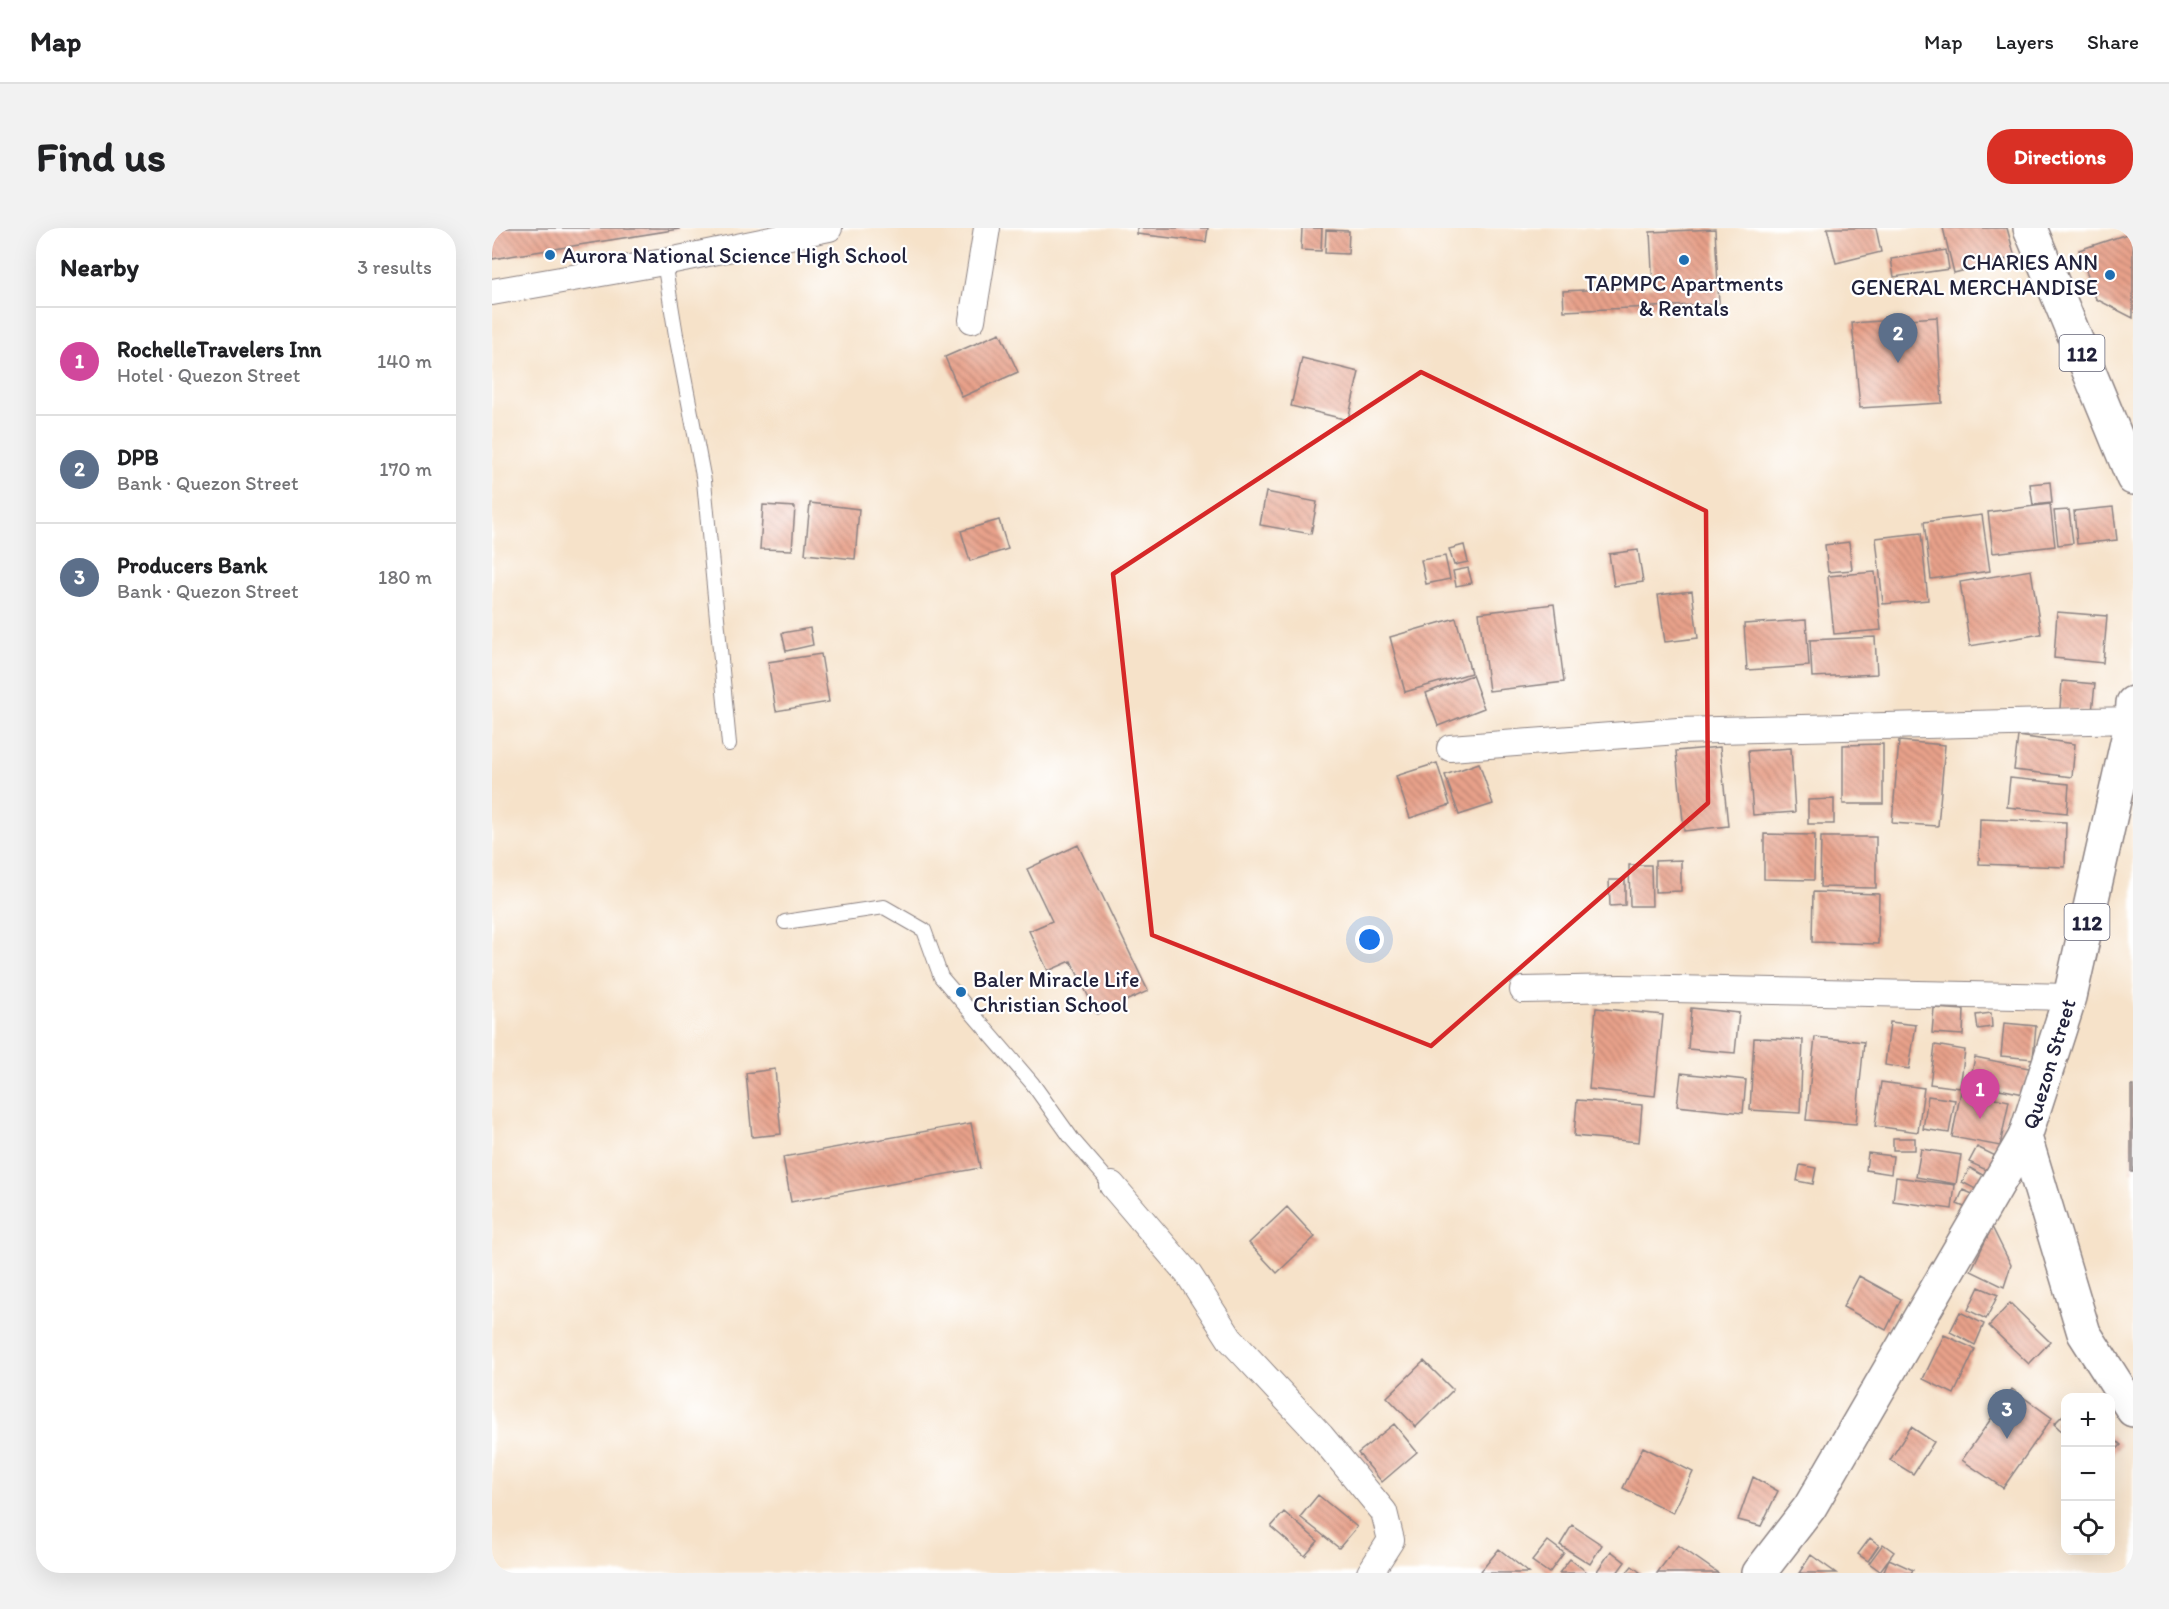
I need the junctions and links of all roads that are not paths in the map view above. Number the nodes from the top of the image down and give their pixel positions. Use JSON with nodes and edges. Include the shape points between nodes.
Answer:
{"nodes":[{"id":1,"x":829,"y":228,"type":"edge"},
{"id":2,"x":987,"y":228,"type":"edge"},
{"id":3,"x":2030,"y":228,"type":"edge"},
{"id":4,"x":664,"y":262,"type":"junction"},
{"id":5,"x":492,"y":292,"type":"edge"},
{"id":6,"x":972,"y":320,"type":"dead end"},
{"id":7,"x":2133,"y":478,"type":"edge"},
{"id":8,"x":2132,"y":711,"type":"edge"},
{"id":9,"x":729,"y":744,"type":"dead end"},
{"id":10,"x":1450,"y":748,"type":"dead end"},
{"id":11,"x":786,"y":922,"type":"dead end"},
{"id":12,"x":1523,"y":990,"type":"dead end"},
{"id":13,"x":2070,"y":997,"type":"junction"},
{"id":14,"x":2025,"y":1137,"type":"junction"},
{"id":15,"x":1112,"y":1185,"type":"joint"},
{"id":16,"x":2133,"y":1410,"type":"edge"},
{"id":17,"x":1370,"y":1573,"type":"edge"},
{"id":18,"x":1759,"y":1573,"type":"edge"}],
"edges":[{"from":1,"to":4,"type":"street"},
{"from":2,"to":6,"type":"street"},
{"from":3,"to":7,"type":"main road","number":"112"},
{"from":4,"to":5,"type":"street"},
{"from":4,"to":9,"type":"lane","via":[[704,481]]},
{"from":8,"to":10,"type":"street","via":[[1678,731]]},
{"from":8,"to":13,"type":"main road","name":"Quezon Street","number":"112"},
{"from":11,"to":15,"type":"lane","via":[[884,907],[924,930],[941,977]]},
{"from":12,"to":13,"type":"street","via":[[1621,988]]},
{"from":13,"to":14,"type":"main road","name":"Quezon Street","number":"112"},
{"from":14,"to":16,"type":"main road","name":"Quezon Street","via":[[2084,1333]]},
{"from":14,"to":18,"type":"main road","via":[[1810,1507]]},
{"from":15,"to":17,"type":"street","via":[[1189,1275],[1230,1339],[1321,1436],[1384,1512],[1391,1540]]}]}
